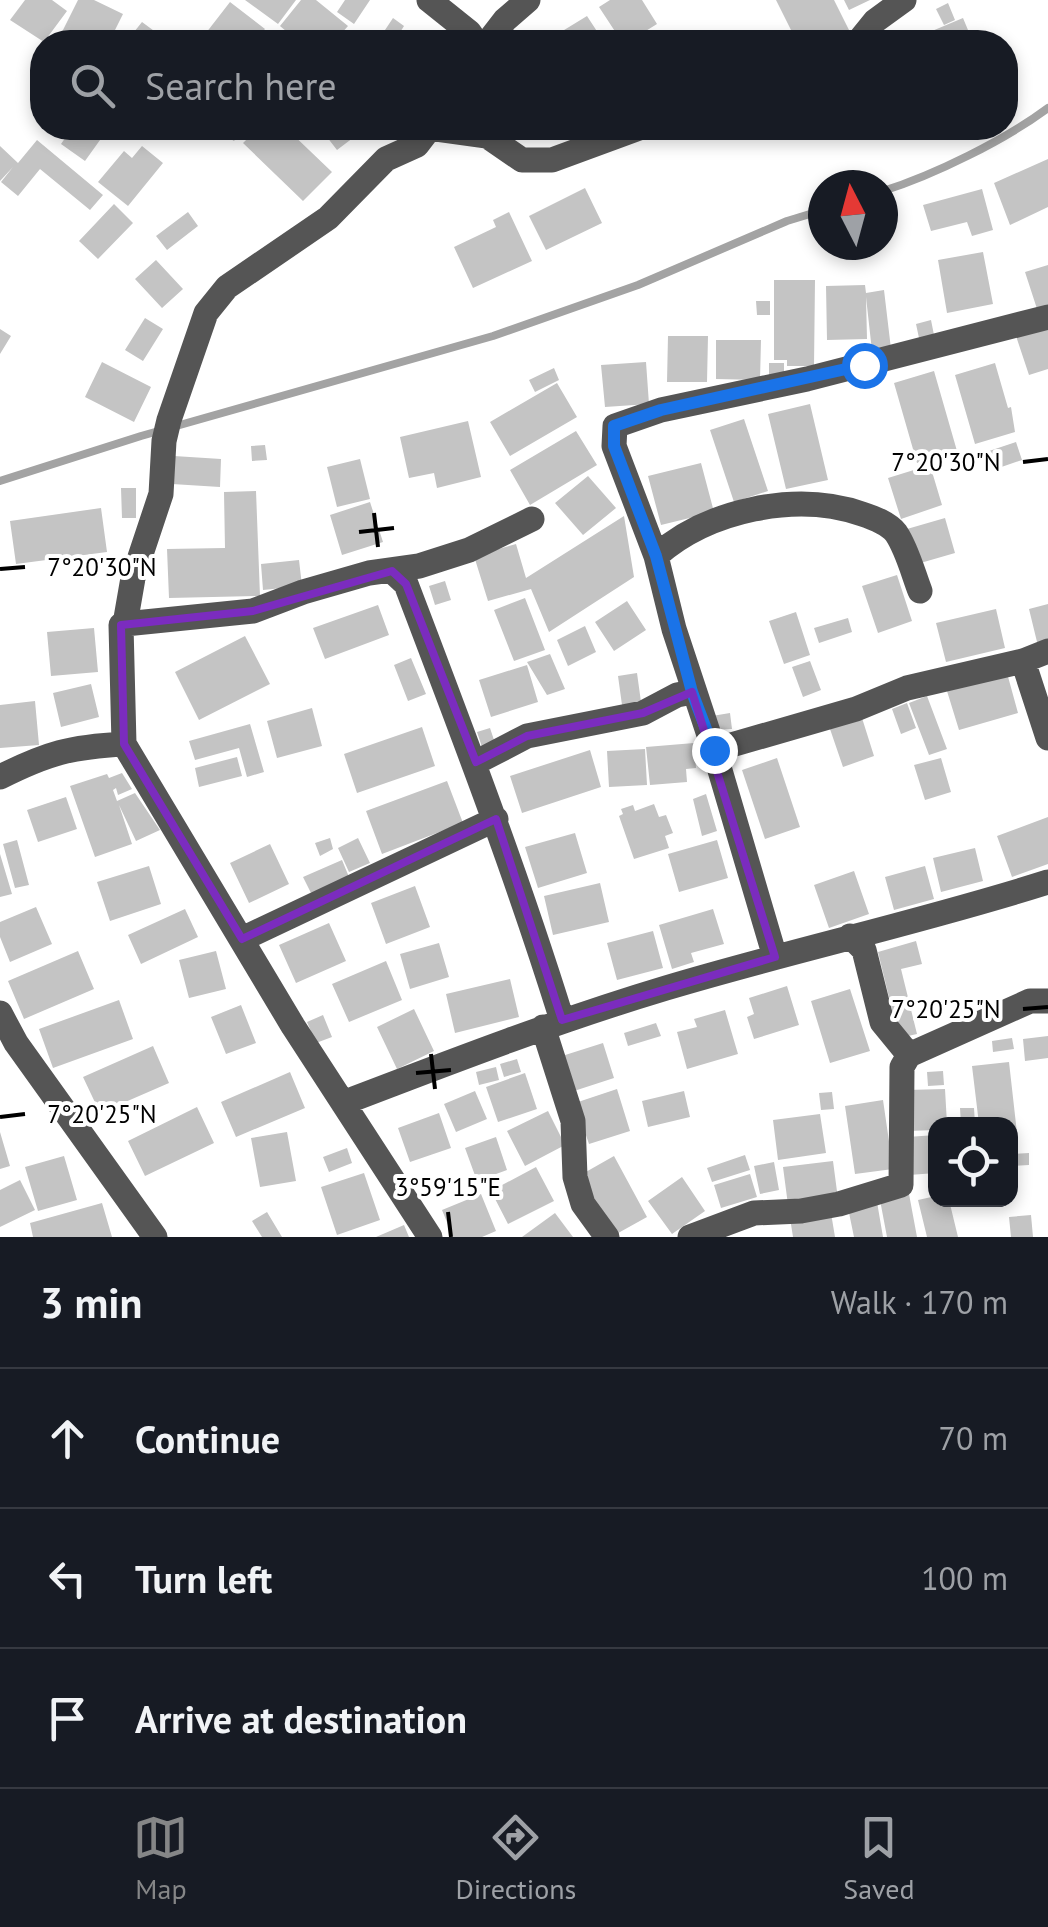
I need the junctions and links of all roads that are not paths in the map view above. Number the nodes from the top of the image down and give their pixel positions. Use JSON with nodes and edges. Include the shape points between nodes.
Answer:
{"nodes":[{"id":1,"x":429,"y":0,"type":"edge"},
{"id":2,"x":528,"y":0,"type":"edge"},
{"id":3,"x":904,"y":0,"type":"edge"},
{"id":4,"x":502,"y":10,"type":"edge"},
{"id":5,"x":467,"y":30,"type":"edge"},
{"id":6,"x":485,"y":30,"type":"edge"},
{"id":7,"x":868,"y":30,"type":"edge"},
{"id":8,"x":421,"y":140,"type":"edge"},
{"id":9,"x":493,"y":140,"type":"edge"},
{"id":10,"x":606,"y":140,"type":"edge"},
{"id":11,"x":1048,"y":317,"type":"edge"},
{"id":12,"x":532,"y":519,"type":"dead end"},
{"id":13,"x":656,"y":556,"type":"junction"},
{"id":14,"x":392,"y":571,"type":"junction"},
{"id":15,"x":920,"y":591,"type":"dead end"},
{"id":16,"x":124,"y":624,"type":"junction"},
{"id":17,"x":1048,"y":651,"type":"edge"},
{"id":18,"x":1023,"y":661,"type":"junction"},
{"id":19,"x":692,"y":692,"type":"junction"},
{"id":20,"x":125,"y":716,"type":"junction"},
{"id":21,"x":1048,"y":738,"type":"edge"},
{"id":22,"x":124,"y":744,"type":"junction"},
{"id":23,"x":87,"y":746,"type":"junction"},
{"id":24,"x":714,"y":750,"type":"junction"},
{"id":25,"x":475,"y":763,"type":"junction"},
{"id":26,"x":0,"y":777,"type":"edge"},
{"id":27,"x":496,"y":819,"type":"junction"},
{"id":28,"x":1048,"y":882,"type":"edge"},
{"id":29,"x":850,"y":936,"type":"junction"},
{"id":30,"x":242,"y":938,"type":"junction"},
{"id":31,"x":776,"y":957,"type":"junction"},
{"id":32,"x":1048,"y":1002,"type":"edge"},
{"id":33,"x":1,"y":1017,"type":"edge"},
{"id":34,"x":552,"y":1024,"type":"junction"},
{"id":35,"x":909,"y":1055,"type":"junction"},
{"id":36,"x":343,"y":1102,"type":"junction"},
{"id":37,"x":155,"y":1237,"type":"edge"},
{"id":38,"x":430,"y":1237,"type":"edge"},
{"id":39,"x":607,"y":1237,"type":"edge"},
{"id":40,"x":690,"y":1237,"type":"edge"}],
"edges":[{"from":1,"to":5,"type":"street"},
{"from":2,"to":4,"type":"street"},
{"from":3,"to":7,"type":"street"},
{"from":4,"to":6,"type":"street"},
{"from":8,"to":16,"type":"street","via":[[386,159],[328,218],[227,287],[206,313],[169,420],[161,494]]},
{"from":9,"to":10,"type":"street","via":[[522,160],[552,160]]},
{"from":11,"to":13,"type":"street","via":[[614,426],[614,446]]},
{"from":12,"to":14,"type":"street","via":[[469,550]]},
{"from":13,"to":15,"type":"street","via":[[678,536],[729,516],[800,503],[844,508],[895,533]]},
{"from":13,"to":19,"type":"street"},
{"from":14,"to":16,"type":"street","via":[[253,610]]},
{"from":14,"to":25,"type":"street","via":[[406,584]]},
{"from":16,"to":20,"type":"street"},
{"from":17,"to":18,"type":"street"},
{"from":18,"to":21,"type":"street"},
{"from":18,"to":24,"type":"street","via":[[908,688]]},
{"from":19,"to":24,"type":"street"},
{"from":19,"to":25,"type":"street","via":[[643,713],[527,736]]},
{"from":20,"to":22,"type":"street"},
{"from":20,"to":23,"type":"street","via":[[105,723]]},
{"from":22,"to":23,"type":"street"},
{"from":22,"to":30,"type":"street"},
{"from":23,"to":26,"type":"street","via":[[46,754]]},
{"from":24,"to":31,"type":"street"},
{"from":25,"to":27,"type":"street"},
{"from":27,"to":30,"type":"street"},
{"from":27,"to":34,"type":"street"},
{"from":28,"to":29,"type":"street"},
{"from":29,"to":31,"type":"street"},
{"from":29,"to":35,"type":"street","via":[[864,950],[882,1022]]},
{"from":30,"to":36,"type":"street"},
{"from":31,"to":34,"type":"street"},
{"from":32,"to":35,"type":"street","via":[[1030,1001]]},
{"from":33,"to":37,"type":"street"},
{"from":34,"to":36,"type":"street"},
{"from":34,"to":39,"type":"street","via":[[574,1121],[582,1204]]},
{"from":35,"to":40,"type":"street","via":[[902,1068],[901,1184],[839,1204],[754,1213]]},
{"from":36,"to":38,"type":"street"}]}
